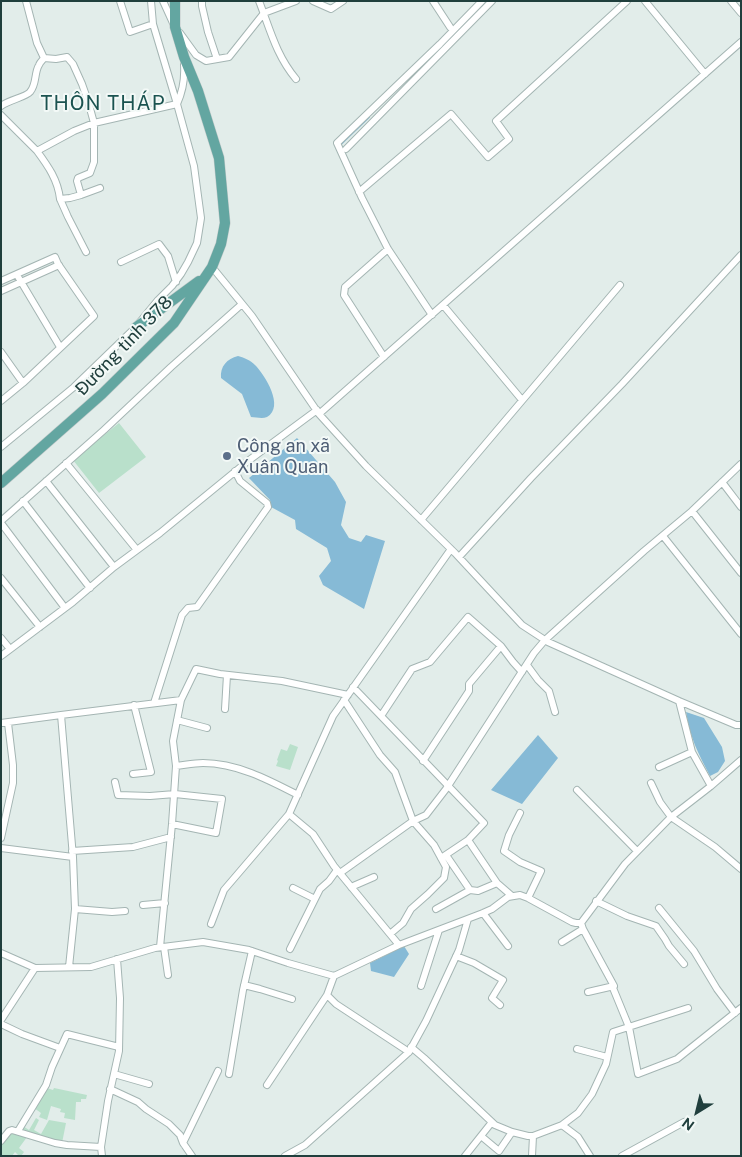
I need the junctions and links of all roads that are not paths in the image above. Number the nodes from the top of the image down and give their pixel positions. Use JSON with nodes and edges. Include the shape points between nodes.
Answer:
{"nodes":[{"id":1,"x":26,"y":1,"type":"edge"},
{"id":2,"x":120,"y":1,"type":"edge"},
{"id":3,"x":151,"y":1,"type":"edge"},
{"id":4,"x":163,"y":1,"type":"edge"},
{"id":5,"x":175,"y":1,"type":"edge"},
{"id":6,"x":202,"y":1,"type":"edge"},
{"id":7,"x":259,"y":1,"type":"edge"},
{"id":8,"x":296,"y":1,"type":"edge"},
{"id":9,"x":313,"y":1,"type":"edge"},
{"id":10,"x":343,"y":1,"type":"edge"},
{"id":11,"x":433,"y":1,"type":"edge"},
{"id":12,"x":482,"y":1,"type":"edge"},
{"id":13,"x":492,"y":1,"type":"edge"},
{"id":14,"x":628,"y":1,"type":"edge"},
{"id":15,"x":645,"y":1,"type":"edge"},
{"id":16,"x":731,"y":1,"type":"edge"},
{"id":17,"x":264,"y":13,"type":"junction"},
{"id":18,"x":741,"y":13,"type":"edge"},
{"id":19,"x":153,"y":24,"type":"junction"},
{"id":20,"x":175,"y":27,"type":"junction"},
{"id":21,"x":450,"y":27,"type":"dead end"},
{"id":22,"x":741,"y":42,"type":"edge"},
{"id":23,"x":184,"y":57,"type":"junction"},
{"id":24,"x":44,"y":58,"type":"junction"},
{"id":25,"x":217,"y":59,"type":"junction"},
{"id":26,"x":705,"y":74,"type":"junction"},
{"id":27,"x":296,"y":79,"type":"dead end"},
{"id":28,"x":177,"y":104,"type":"junction"},
{"id":29,"x":1,"y":106,"type":"edge"},
{"id":30,"x":1,"y":115,"type":"edge"},
{"id":31,"x":94,"y":122,"type":"junction"},
{"id":32,"x":346,"y":149,"type":"dead end"},
{"id":33,"x":37,"y":151,"type":"junction"},
{"id":34,"x":100,"y":188,"type":"dead end"},
{"id":35,"x":358,"y":192,"type":"junction"},
{"id":36,"x":81,"y":195,"type":"junction"},
{"id":37,"x":60,"y":198,"type":"junction"},
{"id":38,"x":388,"y":249,"type":"junction"},
{"id":39,"x":86,"y":252,"type":"dead end"},
{"id":40,"x":741,"y":255,"type":"edge"},
{"id":41,"x":122,"y":262,"type":"dead end"},
{"id":42,"x":59,"y":265,"type":"junction"},
{"id":43,"x":212,"y":267,"type":"junction"},
{"id":44,"x":17,"y":275,"type":"junction"},
{"id":45,"x":206,"y":276,"type":"junction"},
{"id":46,"x":1,"y":281,"type":"edge"},
{"id":47,"x":22,"y":282,"type":"junction"},
{"id":48,"x":176,"y":282,"type":"junction"},
{"id":49,"x":620,"y":285,"type":"dead end"},
{"id":50,"x":1,"y":291,"type":"edge"},
{"id":51,"x":242,"y":304,"type":"junction"},
{"id":52,"x":443,"y":304,"type":"junction"},
{"id":53,"x":432,"y":315,"type":"junction"},
{"id":54,"x":135,"y":328,"type":"junction"},
{"id":55,"x":60,"y":347,"type":"junction"},
{"id":56,"x":1,"y":352,"type":"edge"},
{"id":57,"x":384,"y":357,"type":"junction"},
{"id":58,"x":23,"y":383,"type":"junction"},
{"id":59,"x":522,"y":400,"type":"junction"},
{"id":60,"x":1,"y":401,"type":"edge"},
{"id":61,"x":318,"y":412,"type":"junction"},
{"id":62,"x":1,"y":447,"type":"edge"},
{"id":63,"x":66,"y":463,"type":"junction"},
{"id":64,"x":741,"y":464,"type":"edge"},
{"id":65,"x":235,"y":471,"type":"junction"},
{"id":66,"x":46,"y":481,"type":"junction"},
{"id":67,"x":722,"y":482,"type":"junction"},
{"id":68,"x":1,"y":483,"type":"edge"},
{"id":69,"x":23,"y":501,"type":"junction"},
{"id":70,"x":741,"y":507,"type":"edge"},
{"id":71,"x":692,"y":510,"type":"junction"},
{"id":72,"x":421,"y":520,"type":"junction"},
{"id":73,"x":1,"y":522,"type":"edge"},
{"id":74,"x":664,"y":536,"type":"junction"},
{"id":75,"x":451,"y":548,"type":"junction"},
{"id":76,"x":137,"y":550,"type":"junction"},
{"id":77,"x":459,"y":557,"type":"junction"},
{"id":78,"x":114,"y":568,"type":"junction"},
{"id":79,"x":741,"y":573,"type":"edge"},
{"id":80,"x":1,"y":578,"type":"edge"},
{"id":81,"x":90,"y":588,"type":"junction"},
{"id":82,"x":65,"y":608,"type":"junction"},
{"id":83,"x":40,"y":627,"type":"junction"},
{"id":84,"x":741,"y":634,"type":"edge"},
{"id":85,"x":1,"y":638,"type":"edge"},
{"id":86,"x":545,"y":640,"type":"junction"},
{"id":87,"x":501,"y":646,"type":"junction"},
{"id":88,"x":10,"y":649,"type":"junction"},
{"id":89,"x":1,"y":656,"type":"edge"},
{"id":90,"x":527,"y":665,"type":"junction"},
{"id":91,"x":522,"y":672,"type":"junction"},
{"id":92,"x":227,"y":675,"type":"junction"},
{"id":93,"x":353,"y":687,"type":"junction"},
{"id":94,"x":346,"y":698,"type":"junction"},
{"id":95,"x":180,"y":700,"type":"junction"},
{"id":96,"x":679,"y":701,"type":"junction"},
{"id":97,"x":154,"y":703,"type":"junction"},
{"id":98,"x":134,"y":705,"type":"junction"},
{"id":99,"x":225,"y":709,"type":"dead end"},
{"id":100,"x":555,"y":712,"type":"dead end"},
{"id":101,"x":61,"y":715,"type":"junction"},
{"id":102,"x":381,"y":716,"type":"junction"},
{"id":103,"x":177,"y":720,"type":"junction"},
{"id":104,"x":4,"y":723,"type":"edge"},
{"id":105,"x":741,"y":725,"type":"edge"},
{"id":106,"x":207,"y":728,"type":"dead end"},
{"id":107,"x":692,"y":752,"type":"junction"},
{"id":108,"x":423,"y":761,"type":"junction"},
{"id":109,"x":740,"y":761,"type":"edge"},
{"id":110,"x":176,"y":766,"type":"junction"},
{"id":111,"x":659,"y":767,"type":"dead end"},
{"id":112,"x":133,"y":774,"type":"dead end"},
{"id":113,"x":115,"y":782,"type":"dead end"},
{"id":114,"x":650,"y":783,"type":"dead end"},
{"id":115,"x":447,"y":786,"type":"junction"},
{"id":116,"x":711,"y":786,"type":"junction"},
{"id":117,"x":577,"y":790,"type":"dead end"},
{"id":118,"x":175,"y":794,"type":"junction"},
{"id":119,"x":298,"y":795,"type":"junction"},
{"id":120,"x":520,"y":813,"type":"dead end"},
{"id":121,"x":289,"y":814,"type":"junction"},
{"id":122,"x":671,"y":817,"type":"junction"},
{"id":123,"x":413,"y":821,"type":"junction"},
{"id":124,"x":172,"y":824,"type":"junction"},
{"id":125,"x":171,"y":837,"type":"junction"},
{"id":126,"x":1,"y":838,"type":"edge"},
{"id":127,"x":468,"y":840,"type":"junction"},
{"id":128,"x":1,"y":848,"type":"edge"},
{"id":129,"x":638,"y":851,"type":"junction"},
{"id":130,"x":73,"y":854,"type":"junction"},
{"id":131,"x":444,"y":857,"type":"junction"},
{"id":132,"x":741,"y":868,"type":"edge"},
{"id":133,"x":338,"y":872,"type":"junction"},
{"id":134,"x":374,"y":877,"type":"dead end"},
{"id":135,"x":497,"y":883,"type":"junction"},
{"id":136,"x":351,"y":887,"type":"junction"},
{"id":137,"x":293,"y":888,"type":"dead end"},
{"id":138,"x":470,"y":890,"type":"junction"},
{"id":139,"x":512,"y":896,"type":"junction"},
{"id":140,"x":528,"y":898,"type":"junction"},
{"id":141,"x":314,"y":899,"type":"junction"},
{"id":142,"x":596,"y":901,"type":"junction"},
{"id":143,"x":165,"y":903,"type":"junction"},
{"id":144,"x":143,"y":905,"type":"dead end"},
{"id":145,"x":659,"y":908,"type":"dead end"},
{"id":146,"x":74,"y":909,"type":"junction"},
{"id":147,"x":436,"y":910,"type":"dead end"},
{"id":148,"x":125,"y":911,"type":"dead end"},
{"id":149,"x":483,"y":914,"type":"junction"},
{"id":150,"x":468,"y":919,"type":"junction"},
{"id":151,"x":211,"y":924,"type":"dead end"},
{"id":152,"x":582,"y":926,"type":"junction"},
{"id":153,"x":439,"y":930,"type":"junction"},
{"id":154,"x":390,"y":934,"type":"junction"},
{"id":155,"x":562,"y":942,"type":"dead end"},
{"id":156,"x":400,"y":945,"type":"junction"},
{"id":157,"x":508,"y":946,"type":"dead end"},
{"id":158,"x":162,"y":947,"type":"junction"},
{"id":159,"x":290,"y":948,"type":"dead end"},
{"id":160,"x":252,"y":951,"type":"junction"},
{"id":161,"x":1,"y":953,"type":"edge"},
{"id":162,"x":456,"y":956,"type":"junction"},
{"id":163,"x":117,"y":959,"type":"junction"},
{"id":164,"x":684,"y":964,"type":"dead end"},
{"id":165,"x":69,"y":967,"type":"junction"},
{"id":166,"x":36,"y":968,"type":"junction"},
{"id":167,"x":168,"y":974,"type":"dead end"},
{"id":168,"x":334,"y":976,"type":"junction"},
{"id":169,"x":244,"y":985,"type":"junction"},
{"id":170,"x":421,"y":986,"type":"dead end"},
{"id":171,"x":614,"y":986,"type":"junction"},
{"id":172,"x":588,"y":992,"type":"dead end"},
{"id":173,"x":327,"y":995,"type":"junction"},
{"id":174,"x":292,"y":999,"type":"dead end"},
{"id":175,"x":500,"y":1005,"type":"dead end"},
{"id":176,"x":688,"y":1008,"type":"dead end"},
{"id":177,"x":738,"y":1011,"type":"edge"},
{"id":178,"x":1,"y":1022,"type":"edge"},
{"id":179,"x":629,"y":1027,"type":"junction"},
{"id":180,"x":119,"y":1047,"type":"junction"},
{"id":181,"x":60,"y":1048,"type":"junction"},
{"id":182,"x":577,"y":1049,"type":"dead end"},
{"id":183,"x":410,"y":1050,"type":"junction"},
{"id":184,"x":607,"y":1056,"type":"junction"},
{"id":185,"x":218,"y":1071,"type":"dead end"},
{"id":186,"x":114,"y":1074,"type":"junction"},
{"id":187,"x":229,"y":1074,"type":"dead end"},
{"id":188,"x":149,"y":1084,"type":"dead end"},
{"id":189,"x":267,"y":1085,"type":"dead end"},
{"id":190,"x":110,"y":1089,"type":"junction"},
{"id":191,"x":492,"y":1122,"type":"junction"},
{"id":192,"x":684,"y":1122,"type":"dead end"},
{"id":193,"x":562,"y":1125,"type":"junction"},
{"id":194,"x":18,"y":1132,"type":"junction"},
{"id":195,"x":512,"y":1132,"type":"junction"},
{"id":196,"x":482,"y":1136,"type":"junction"},
{"id":197,"x":532,"y":1136,"type":"junction"},
{"id":198,"x":1,"y":1141,"type":"edge"},
{"id":199,"x":183,"y":1142,"type":"junction"},
{"id":200,"x":101,"y":1147,"type":"junction"},
{"id":201,"x":102,"y":1156,"type":"edge"},
{"id":202,"x":192,"y":1156,"type":"edge"},
{"id":203,"x":285,"y":1156,"type":"edge"},
{"id":204,"x":459,"y":1156,"type":"edge"},
{"id":205,"x":465,"y":1156,"type":"edge"},
{"id":206,"x":532,"y":1156,"type":"edge"},
{"id":207,"x":590,"y":1156,"type":"edge"},
{"id":208,"x":622,"y":1156,"type":"edge"}],
"edges":[{"from":1,"to":24,"type":"street"},
{"from":2,"to":19,"type":"street","via":[[130,32]]},
{"from":3,"to":19,"type":"street"},
{"from":4,"to":20,"type":"street"},
{"from":5,"to":20,"type":"main road","name":"Đường tỉnh 378"},
{"from":6,"to":25,"type":"street"},
{"from":7,"to":17,"type":"street"},
{"from":8,"to":17,"type":"street"},
{"from":9,"to":10,"type":"street","via":[[331,9]]},
{"from":11,"to":21,"type":"street"},
{"from":12,"to":35,"type":"street","via":[[337,143]]},
{"from":13,"to":32,"type":"street"},
{"from":14,"to":35,"type":"street","via":[[496,121],[509,139],[488,157],[451,114]]},
{"from":15,"to":26,"type":"street"},
{"from":16,"to":18,"type":"street"},
{"from":17,"to":25,"type":"street","via":[[229,57]]},
{"from":17,"to":27,"type":"street","via":[[286,66]]},
{"from":19,"to":28,"type":"street"},
{"from":20,"to":23,"type":"main road","name":"Đường tỉnh 378"},
{"from":20,"to":25,"type":"street","via":[[196,55],[206,61]]},
{"from":22,"to":26,"type":"street"},
{"from":23,"to":28,"type":"street","via":[[185,79]]},
{"from":23,"to":43,"type":"main road","name":"Đường tỉnh 378","via":[[219,158],[225,223]]},
{"from":24,"to":29,"type":"street","via":[[32,90]]},
{"from":24,"to":31,"type":"street","via":[[67,57],[73,64]]},
{"from":26,"to":52,"type":"street"},
{"from":28,"to":31,"type":"street"},
{"from":28,"to":48,"type":"street","via":[[194,166],[201,218],[197,243]]},
{"from":30,"to":33,"type":"street"},
{"from":31,"to":33,"type":"street"},
{"from":31,"to":36,"type":"street","via":[[94,162],[90,173],[78,178]]},
{"from":33,"to":37,"type":"street","via":[[50,168]]},
{"from":34,"to":36,"type":"street"},
{"from":35,"to":38,"type":"street"},
{"from":36,"to":37,"type":"street"},
{"from":37,"to":39,"type":"street"},
{"from":38,"to":53,"type":"street"},
{"from":38,"to":57,"type":"street","via":[[345,287],[344,296]]},
{"from":40,"to":77,"type":"street"},
{"from":41,"to":48,"type":"street","via":[[159,244],[168,256]]},
{"from":42,"to":44,"type":"street","via":[[55,257]]},
{"from":42,"to":47,"type":"street"},
{"from":42,"to":55,"type":"street","via":[[94,316]]},
{"from":43,"to":45,"type":"main road","name":"Đường tỉnh 378"},
{"from":43,"to":51,"type":"street"},
{"from":44,"to":46,"type":"street"},
{"from":44,"to":47,"type":"street"},
{"from":45,"to":54,"type":"main road"},
{"from":45,"to":68,"type":"main road","name":"Đường tỉnh 378","via":[[174,323],[102,394]]},
{"from":47,"to":50,"type":"street"},
{"from":47,"to":55,"type":"street"},
{"from":48,"to":54,"type":"street"},
{"from":49,"to":59,"type":"street"},
{"from":51,"to":61,"type":"street"},
{"from":51,"to":63,"type":"street"},
{"from":52,"to":53,"type":"street"},
{"from":52,"to":59,"type":"street"},
{"from":53,"to":57,"type":"street"},
{"from":54,"to":62,"type":"street","via":[[74,387]]},
{"from":55,"to":58,"type":"street"},
{"from":56,"to":58,"type":"street"},
{"from":57,"to":61,"type":"street"},
{"from":58,"to":60,"type":"street"},
{"from":59,"to":72,"type":"street"},
{"from":61,"to":65,"type":"street"},
{"from":61,"to":72,"type":"street","via":[[366,466]]},
{"from":63,"to":66,"type":"street"},
{"from":63,"to":76,"type":"street"},
{"from":64,"to":67,"type":"street"},
{"from":65,"to":76,"type":"street"},
{"from":65,"to":97,"type":"street","via":[[240,481],[268,507],[197,608],[188,608],[182,615]]},
{"from":66,"to":69,"type":"street"},
{"from":66,"to":78,"type":"street"},
{"from":67,"to":70,"type":"street"},
{"from":67,"to":71,"type":"street"},
{"from":69,"to":73,"type":"street"},
{"from":69,"to":81,"type":"street"},
{"from":71,"to":74,"type":"street"},
{"from":71,"to":79,"type":"street"},
{"from":72,"to":75,"type":"street"},
{"from":73,"to":82,"type":"street"},
{"from":74,"to":84,"type":"street"},
{"from":74,"to":86,"type":"street"},
{"from":75,"to":77,"type":"street"},
{"from":75,"to":93,"type":"street"},
{"from":76,"to":78,"type":"street"},
{"from":77,"to":86,"type":"street","via":[[522,625]]},
{"from":78,"to":81,"type":"street"},
{"from":80,"to":83,"type":"street"},
{"from":81,"to":82,"type":"street"},
{"from":82,"to":83,"type":"street"},
{"from":83,"to":88,"type":"street"},
{"from":85,"to":88,"type":"street"},
{"from":86,"to":90,"type":"street"},
{"from":86,"to":96,"type":"street"},
{"from":87,"to":91,"type":"street"},
{"from":87,"to":102,"type":"street","via":[[468,617],[430,662],[412,669]]},
{"from":87,"to":108,"type":"street","via":[[469,684],[469,691]]},
{"from":88,"to":89,"type":"street"},
{"from":90,"to":91,"type":"street"},
{"from":90,"to":100,"type":"street","via":[[549,691]]},
{"from":91,"to":115,"type":"street"},
{"from":92,"to":94,"type":"street","via":[[282,680]]},
{"from":92,"to":95,"type":"street","via":[[196,668]]},
{"from":92,"to":99,"type":"street"},
{"from":93,"to":94,"type":"street"},
{"from":93,"to":102,"type":"street"},
{"from":94,"to":119,"type":"street","via":[[333,716]]},
{"from":94,"to":123,"type":"street","via":[[380,755],[395,772]]},
{"from":95,"to":97,"type":"street"},
{"from":95,"to":103,"type":"street"},
{"from":96,"to":105,"type":"street"},
{"from":96,"to":107,"type":"street"},
{"from":97,"to":98,"type":"street"},
{"from":98,"to":101,"type":"street"},
{"from":98,"to":112,"type":"street","via":[[151,772]]},
{"from":101,"to":104,"type":"street"},
{"from":101,"to":130,"type":"street"},
{"from":102,"to":108,"type":"street"},
{"from":103,"to":106,"type":"street"},
{"from":103,"to":110,"type":"street","via":[[173,741]]},
{"from":104,"to":126,"type":"street","via":[[13,765],[13,783]]},
{"from":107,"to":111,"type":"street"},
{"from":107,"to":116,"type":"street"},
{"from":108,"to":115,"type":"street"},
{"from":109,"to":116,"type":"street"},
{"from":110,"to":118,"type":"street"},
{"from":110,"to":119,"type":"street","via":[[203,763],[234,768],[266,778]]},
{"from":113,"to":118,"type":"street","via":[[118,795]]},
{"from":114,"to":122,"type":"street"},
{"from":115,"to":123,"type":"street","via":[[426,815]]},
{"from":115,"to":127,"type":"street","via":[[484,823]]},
{"from":116,"to":122,"type":"street"},
{"from":117,"to":129,"type":"street"},
{"from":118,"to":124,"type":"street"},
{"from":118,"to":124,"type":"street","via":[[222,799],[216,833]]},
{"from":119,"to":121,"type":"street"},
{"from":120,"to":140,"type":"street","via":[[504,851],[541,871]]},
{"from":121,"to":133,"type":"street","via":[[313,834]]},
{"from":121,"to":151,"type":"street","via":[[224,890]]},
{"from":122,"to":129,"type":"street"},
{"from":122,"to":132,"type":"street"},
{"from":123,"to":131,"type":"street"},
{"from":123,"to":133,"type":"street"},
{"from":124,"to":125,"type":"street"},
{"from":125,"to":130,"type":"street","via":[[133,847]]},
{"from":125,"to":143,"type":"street"},
{"from":127,"to":131,"type":"street"},
{"from":127,"to":135,"type":"street"},
{"from":128,"to":130,"type":"street"},
{"from":129,"to":142,"type":"street"},
{"from":130,"to":146,"type":"street"},
{"from":131,"to":138,"type":"street"},
{"from":131,"to":154,"type":"street","via":[[444,878]]},
{"from":133,"to":136,"type":"street"},
{"from":133,"to":141,"type":"street"},
{"from":134,"to":136,"type":"street"},
{"from":135,"to":138,"type":"street","via":[[478,891]]},
{"from":135,"to":139,"type":"street"},
{"from":136,"to":154,"type":"street"},
{"from":137,"to":141,"type":"street"},
{"from":138,"to":147,"type":"street"},
{"from":139,"to":140,"type":"street"},
{"from":139,"to":149,"type":"street"},
{"from":140,"to":152,"type":"street"},
{"from":141,"to":159,"type":"street"},
{"from":142,"to":152,"type":"street"},
{"from":142,"to":164,"type":"street","via":[[656,926]]},
{"from":143,"to":144,"type":"street"},
{"from":143,"to":158,"type":"street"},
{"from":145,"to":177,"type":"street","via":[[694,951],[717,989]]},
{"from":146,"to":148,"type":"street"},
{"from":146,"to":165,"type":"street"},
{"from":149,"to":150,"type":"street"},
{"from":149,"to":157,"type":"street"},
{"from":150,"to":153,"type":"street"},
{"from":150,"to":162,"type":"street"},
{"from":152,"to":155,"type":"street"},
{"from":152,"to":171,"type":"street"},
{"from":153,"to":156,"type":"street"},
{"from":153,"to":170,"type":"street"},
{"from":154,"to":156,"type":"street"},
{"from":156,"to":168,"type":"street"},
{"from":158,"to":160,"type":"street","via":[[203,942]]},
{"from":158,"to":163,"type":"street"},
{"from":158,"to":167,"type":"street"},
{"from":160,"to":168,"type":"street"},
{"from":160,"to":169,"type":"street"},
{"from":161,"to":166,"type":"street"},
{"from":162,"to":175,"type":"street","via":[[503,980],[492,998]]},
{"from":162,"to":183,"type":"street"},
{"from":163,"to":165,"type":"street","via":[[91,967]]},
{"from":163,"to":180,"type":"street"},
{"from":165,"to":166,"type":"street"},
{"from":166,"to":178,"type":"street"},
{"from":168,"to":173,"type":"street"},
{"from":169,"to":174,"type":"street"},
{"from":169,"to":187,"type":"street"},
{"from":171,"to":172,"type":"street"},
{"from":171,"to":179,"type":"street"},
{"from":173,"to":183,"type":"street","via":[[336,1004]]},
{"from":173,"to":189,"type":"street"},
{"from":176,"to":179,"type":"street"},
{"from":177,"to":179,"type":"street","via":[[677,1059],[638,1074]]},
{"from":178,"to":181,"type":"street","via":[[22,1034]]},
{"from":179,"to":184,"type":"street","via":[[613,1032]]},
{"from":180,"to":181,"type":"street","via":[[66,1034]]},
{"from":180,"to":186,"type":"street"},
{"from":181,"to":194,"type":"street","via":[[46,1085]]},
{"from":182,"to":184,"type":"street"},
{"from":183,"to":191,"type":"street","via":[[424,1058]]},
{"from":183,"to":203,"type":"street","via":[[305,1145]]},
{"from":184,"to":193,"type":"street","via":[[592,1094],[578,1113]]},
{"from":185,"to":199,"type":"street"},
{"from":186,"to":188,"type":"street"},
{"from":186,"to":190,"type":"street"},
{"from":190,"to":199,"type":"street","via":[[138,1102],[169,1124]]},
{"from":190,"to":200,"type":"street"},
{"from":191,"to":195,"type":"street"},
{"from":191,"to":196,"type":"street"},
{"from":192,"to":208,"type":"street"},
{"from":193,"to":197,"type":"street"},
{"from":193,"to":207,"type":"street","via":[[578,1137]]},
{"from":194,"to":198,"type":"street","via":[[10,1130]]},
{"from":194,"to":200,"type":"street","via":[[55,1143]]},
{"from":195,"to":196,"type":"street","via":[[499,1151]]},
{"from":195,"to":197,"type":"street"},
{"from":196,"to":205,"type":"street"},
{"from":197,"to":206,"type":"street"},
{"from":199,"to":202,"type":"street"},
{"from":200,"to":201,"type":"street"},
{"from":204,"to":205,"type":"street"}]}
